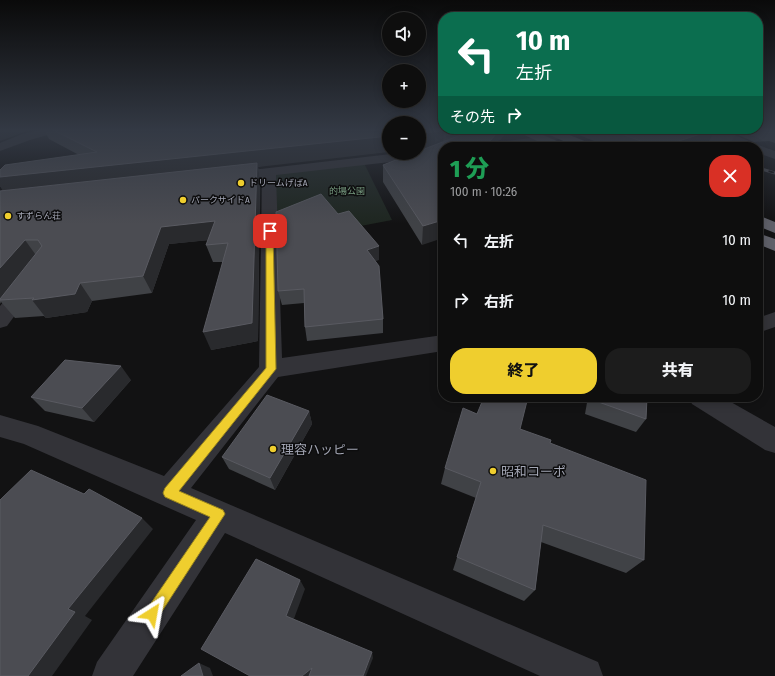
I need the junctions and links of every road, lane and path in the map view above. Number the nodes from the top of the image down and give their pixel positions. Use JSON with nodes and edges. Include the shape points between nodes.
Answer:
{"nodes":[{"id":1,"x":360,"y":162,"type":"edge"},
{"id":2,"x":269,"y":172,"type":"junction"},
{"id":3,"x":214,"y":178,"type":"edge"},
{"id":4,"x":763,"y":222,"type":"edge"},
{"id":5,"x":775,"y":228,"type":"edge"},
{"id":6,"x":763,"y":240,"type":"edge"},
{"id":7,"x":775,"y":246,"type":"edge"},
{"id":8,"x":35,"y":275,"type":"edge"},
{"id":9,"x":775,"y":319,"type":"edge"},
{"id":10,"x":0,"y":321,"type":"edge"},
{"id":11,"x":763,"y":324,"type":"edge"},
{"id":12,"x":438,"y":343,"type":"edge"},
{"id":13,"x":271,"y":369,"type":"junction"},
{"id":14,"x":709,"y":402,"type":"edge"},
{"id":15,"x":0,"y":426,"type":"edge"},
{"id":16,"x":775,"y":441,"type":"edge"},
{"id":17,"x":169,"y":493,"type":"junction"},
{"id":18,"x":219,"y":514,"type":"junction"},
{"id":19,"x":110,"y":676,"type":"edge"},
{"id":20,"x":584,"y":676,"type":"edge"}],
"edges":[{"from":1,"to":2,"type":"street"},
{"from":2,"to":3,"type":"street"},
{"from":2,"to":13,"type":"street"},
{"from":4,"to":5,"type":"highway"},
{"from":6,"to":7,"type":"highway"},
{"from":8,"to":10,"type":"street"},
{"from":9,"to":11,"type":"street"},
{"from":12,"to":13,"type":"street"},
{"from":13,"to":17,"type":"street"},
{"from":14,"to":16,"type":"street"},
{"from":15,"to":17,"type":"street","via":[[29,434]]},
{"from":17,"to":18,"type":"street"},
{"from":18,"to":19,"type":"street"},
{"from":18,"to":20,"type":"street"}]}
